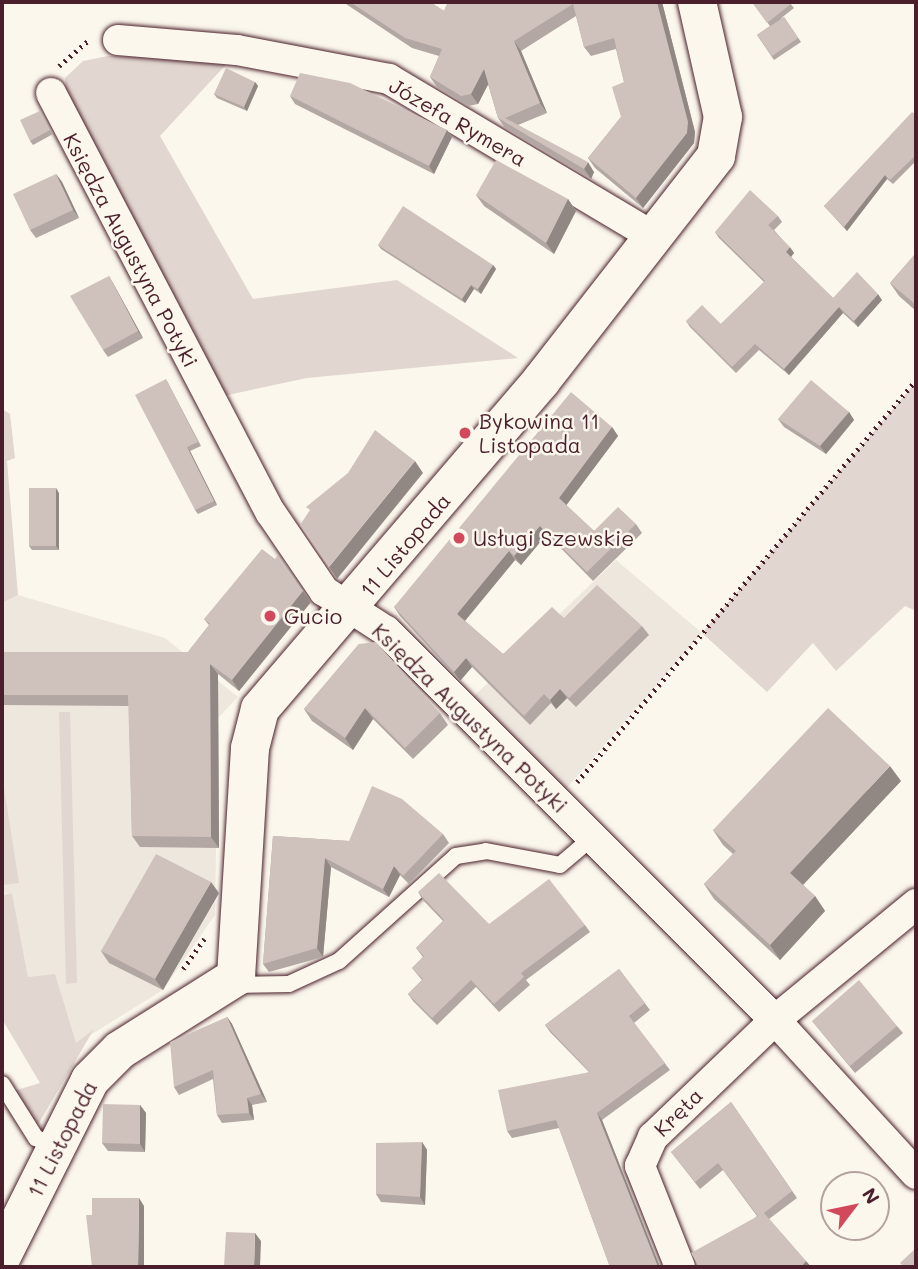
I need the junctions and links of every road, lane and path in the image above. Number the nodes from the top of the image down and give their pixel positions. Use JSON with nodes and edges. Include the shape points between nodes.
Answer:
{"nodes":[{"id":1,"x":697,"y":2,"type":"edge"},
{"id":2,"x":118,"y":40,"type":"joint"},
{"id":3,"x":51,"y":93,"type":"joint"},
{"id":4,"x":656,"y":238,"type":"junction"},
{"id":5,"x":916,"y":380,"type":"edge"},
{"id":6,"x":349,"y":612,"type":"junction"},
{"id":7,"x":568,"y":793,"type":"dead end"},
{"id":8,"x":593,"y":837,"type":"junction"},
{"id":9,"x":916,"y":904,"type":"edge"},
{"id":10,"x":229,"y":985,"type":"junction"},
{"id":11,"x":775,"y":1020,"type":"junction"},
{"id":12,"x":2,"y":1084,"type":"edge"},
{"id":13,"x":58,"y":1147,"type":"junction"},
{"id":14,"x":916,"y":1174,"type":"edge"},
{"id":15,"x":2,"y":1256,"type":"edge"},
{"id":16,"x":680,"y":1267,"type":"edge"}],
"edges":[{"from":1,"to":4,"type":"street","name":"11 Listopada","via":[[723,117],[721,144]]},
{"from":2,"to":3,"type":"path","via":[[91,39],[63,57]]},
{"from":2,"to":4,"type":"street","name":"Józefa Rymera","via":[[237,50],[389,79]]},
{"from":3,"to":6,"type":"street","name":"Księdza Augustyna Potyki","via":[[295,556]]},
{"from":4,"to":6,"type":"street","name":"11 Listopada"},
{"from":5,"to":7,"type":"path"},
{"from":6,"to":8,"type":"street","name":"Księdza Augustyna Potyki","via":[[386,631]]},
{"from":6,"to":10,"type":"street","name":"11 Listopada","via":[[272,694],[255,722],[239,967]]},
{"from":8,"to":10,"type":"lane","via":[[560,865],[486,851],[456,856],[339,961],[289,984]]},
{"from":8,"to":11,"type":"street","name":"Księdza Augustyna Potyki"},
{"from":9,"to":11,"type":"street","name":"Kręta"},
{"from":10,"to":13,"type":"street","name":"11 Listopada","via":[[120,1050],[90,1080]]},
{"from":11,"to":14,"type":"street","name":"Księdza Augustyna Potyki"},
{"from":11,"to":16,"type":"street","name":"Kręta","via":[[643,1152],[640,1166]]},
{"from":12,"to":13,"type":"lane","via":[[36,1138]]},
{"from":13,"to":15,"type":"street","name":"11 Listopada"}]}
